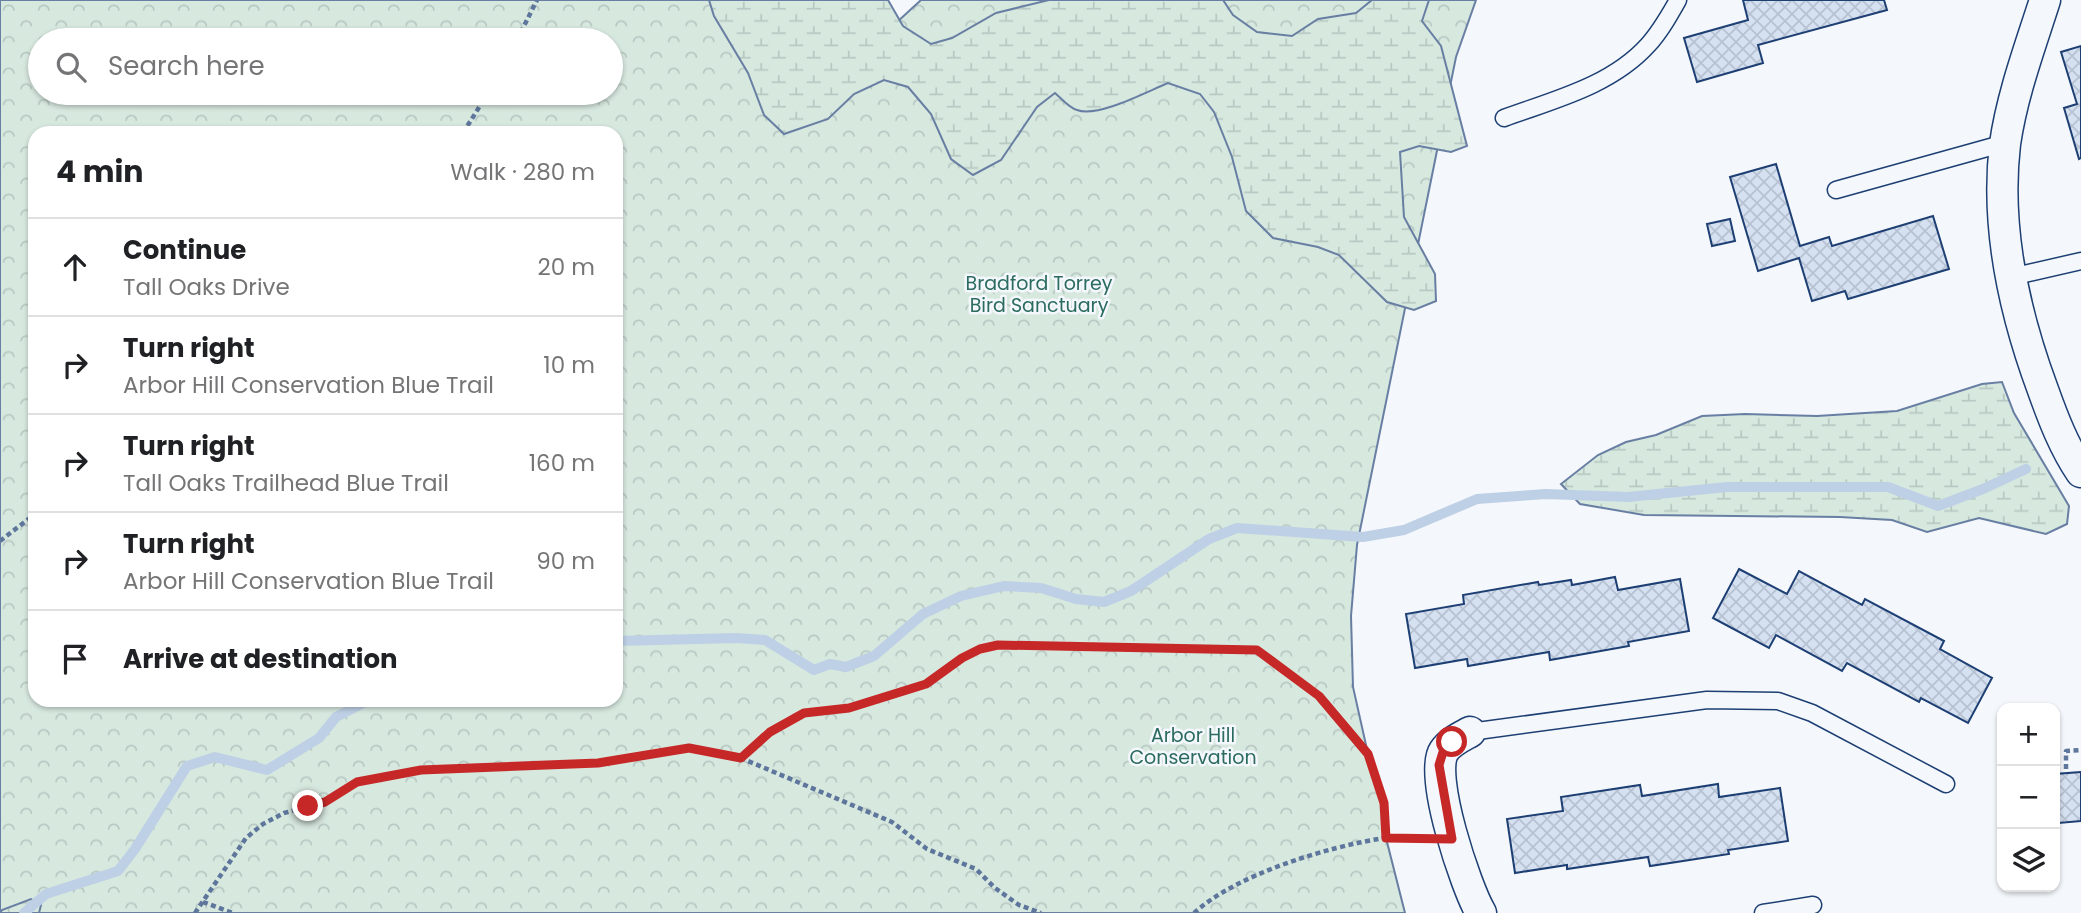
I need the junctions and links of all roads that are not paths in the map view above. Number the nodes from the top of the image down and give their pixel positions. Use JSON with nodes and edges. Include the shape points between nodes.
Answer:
{"nodes":[{"id":1,"x":1678,"y":0,"type":"edge"},
{"id":2,"x":2045,"y":0,"type":"edge"},
{"id":3,"x":1504,"y":118,"type":"dead end"},
{"id":4,"x":2006,"y":143,"type":"junction"},
{"id":5,"x":1836,"y":190,"type":"dead end"},
{"id":6,"x":2081,"y":261,"type":"edge"},
{"id":7,"x":2011,"y":277,"type":"junction"},
{"id":8,"x":2081,"y":472,"type":"edge"},
{"id":9,"x":1470,"y":732,"type":"joint"},
{"id":10,"x":1946,"y":784,"type":"dead end"},
{"id":11,"x":1813,"y":905,"type":"dead end"},
{"id":12,"x":1481,"y":913,"type":"edge"},
{"id":13,"x":1763,"y":913,"type":"edge"}],
"edges":[{"from":1,"to":3,"type":"lane","via":[[1658,34],[1619,69],[1585,89]]},
{"from":2,"to":4,"type":"street"},
{"from":4,"to":5,"type":"lane"},
{"from":4,"to":7,"type":"street","via":[[2001,187]]},
{"from":6,"to":7,"type":"lane"},
{"from":7,"to":8,"type":"street","via":[[2042,389]]},
{"from":9,"to":10,"type":"lane","via":[[1707,700],[1778,701],[1812,713]]},
{"from":9,"to":12,"type":"street","via":[[1452,742],[1439,765],[1452,839]]},
{"from":11,"to":13,"type":"lane"}]}
